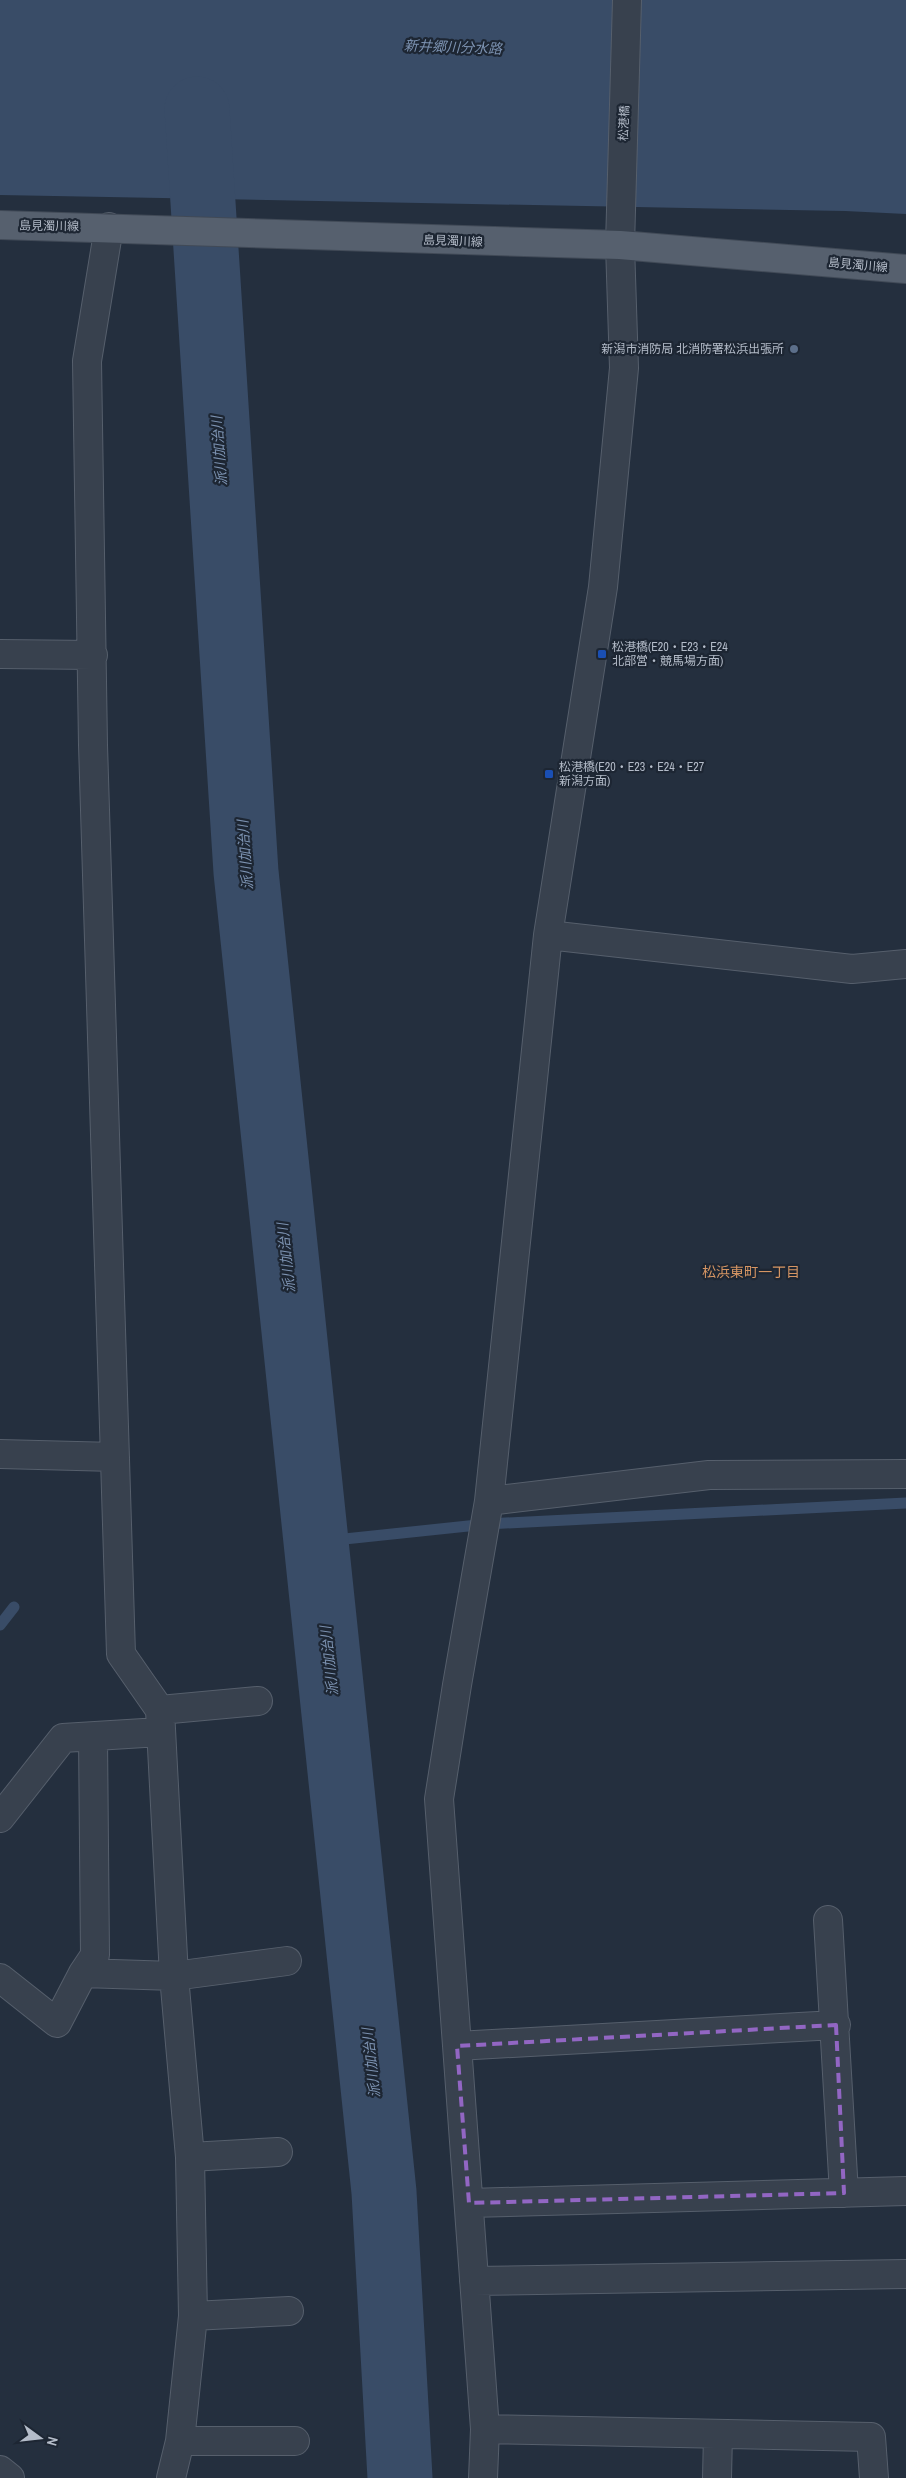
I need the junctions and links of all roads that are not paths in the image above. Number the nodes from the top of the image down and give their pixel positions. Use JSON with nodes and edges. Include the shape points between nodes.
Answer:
{"nodes":[{"id":1,"x":627,"y":0,"type":"edge"},
{"id":2,"x":0,"y":226,"type":"edge"},
{"id":3,"x":109,"y":227,"type":"junction"},
{"id":4,"x":620,"y":245,"type":"junction"},
{"id":5,"x":906,"y":269,"type":"edge"},
{"id":6,"x":0,"y":654,"type":"edge"},
{"id":7,"x":93,"y":655,"type":"junction"},
{"id":8,"x":548,"y":935,"type":"junction"},
{"id":9,"x":906,"y":964,"type":"edge"},
{"id":10,"x":0,"y":1454,"type":"edge"},
{"id":11,"x":115,"y":1457,"type":"junction"},
{"id":12,"x":906,"y":1474,"type":"edge"},
{"id":13,"x":489,"y":1501,"type":"junction"},
{"id":14,"x":258,"y":1701,"type":"dead end"},
{"id":15,"x":160,"y":1721,"type":"junction"},
{"id":16,"x":93,"y":1737,"type":"junction"},
{"id":17,"x":0,"y":1818,"type":"edge"},
{"id":18,"x":828,"y":1920,"type":"dead end"},
{"id":19,"x":287,"y":1961,"type":"dead end"},
{"id":20,"x":83,"y":1973,"type":"junction"},
{"id":21,"x":174,"y":1976,"type":"junction"},
{"id":22,"x":0,"y":1978,"type":"edge"},
{"id":23,"x":836,"y":2025,"type":"junction"},
{"id":24,"x":457,"y":2046,"type":"junction"},
{"id":25,"x":278,"y":2152,"type":"dead end"},
{"id":26,"x":190,"y":2157,"type":"junction"},
{"id":27,"x":906,"y":2191,"type":"edge"},
{"id":28,"x":844,"y":2193,"type":"junction"},
{"id":29,"x":469,"y":2203,"type":"junction"},
{"id":30,"x":906,"y":2274,"type":"edge"},
{"id":31,"x":474,"y":2280,"type":"junction"},
{"id":32,"x":289,"y":2311,"type":"dead end"},
{"id":33,"x":192,"y":2316,"type":"junction"},
{"id":34,"x":485,"y":2429,"type":"junction"},
{"id":35,"x":718,"y":2434,"type":"junction"},
{"id":36,"x":180,"y":2441,"type":"junction"},
{"id":37,"x":295,"y":2441,"type":"dead end"},
{"id":38,"x":0,"y":2470,"type":"edge"},
{"id":39,"x":10,"y":2478,"type":"edge"},
{"id":40,"x":171,"y":2478,"type":"edge"},
{"id":41,"x":483,"y":2478,"type":"edge"},
{"id":42,"x":718,"y":2478,"type":"edge"},
{"id":43,"x":874,"y":2478,"type":"edge"}],
"edges":[{"from":1,"to":4,"type":"street","name":"松港橋"},
{"from":2,"to":3,"type":"main road","name":"島見濁川線"},
{"from":3,"to":4,"type":"main road","name":"島見濁川線"},
{"from":3,"to":7,"type":"street","via":[[87,361]]},
{"from":4,"to":5,"type":"main road","name":"島見濁川線"},
{"from":4,"to":8,"type":"street","name":"松港橋","via":[[624,368],[604,578]]},
{"from":6,"to":7,"type":"street"},
{"from":7,"to":11,"type":"street"},
{"from":8,"to":9,"type":"street","via":[[852,969]]},
{"from":8,"to":13,"type":"street","name":"松港橋"},
{"from":10,"to":11,"type":"street"},
{"from":11,"to":15,"type":"street","via":[[121,1654]]},
{"from":12,"to":13,"type":"street","via":[[709,1475]]},
{"from":13,"to":24,"type":"street","name":"松港橋","via":[[456,1684],[440,1799]]},
{"from":14,"to":15,"type":"street"},
{"from":15,"to":16,"type":"street"},
{"from":15,"to":21,"type":"street"},
{"from":16,"to":17,"type":"street","via":[[63,1738]]},
{"from":16,"to":20,"type":"street","via":[[95,1955]]},
{"from":18,"to":23,"type":"street"},
{"from":19,"to":21,"type":"street"},
{"from":20,"to":21,"type":"street"},
{"from":20,"to":22,"type":"street","via":[[57,2023]]},
{"from":21,"to":26,"type":"street"},
{"from":23,"to":24,"type":"street"},
{"from":23,"to":28,"type":"street"},
{"from":24,"to":29,"type":"street","name":"松港橋"},
{"from":25,"to":26,"type":"street"},
{"from":26,"to":33,"type":"street"},
{"from":27,"to":28,"type":"street"},
{"from":28,"to":29,"type":"street"},
{"from":29,"to":31,"type":"street","name":"松港橋"},
{"from":30,"to":31,"type":"street"},
{"from":31,"to":34,"type":"street","name":"松港橋"},
{"from":32,"to":33,"type":"street"},
{"from":33,"to":36,"type":"street"},
{"from":34,"to":35,"type":"street"},
{"from":34,"to":41,"type":"street","name":"松港橋"},
{"from":35,"to":42,"type":"street"},
{"from":35,"to":43,"type":"street","via":[[871,2437]]},
{"from":36,"to":37,"type":"street"},
{"from":36,"to":40,"type":"street"},
{"from":38,"to":39,"type":"street"}]}
